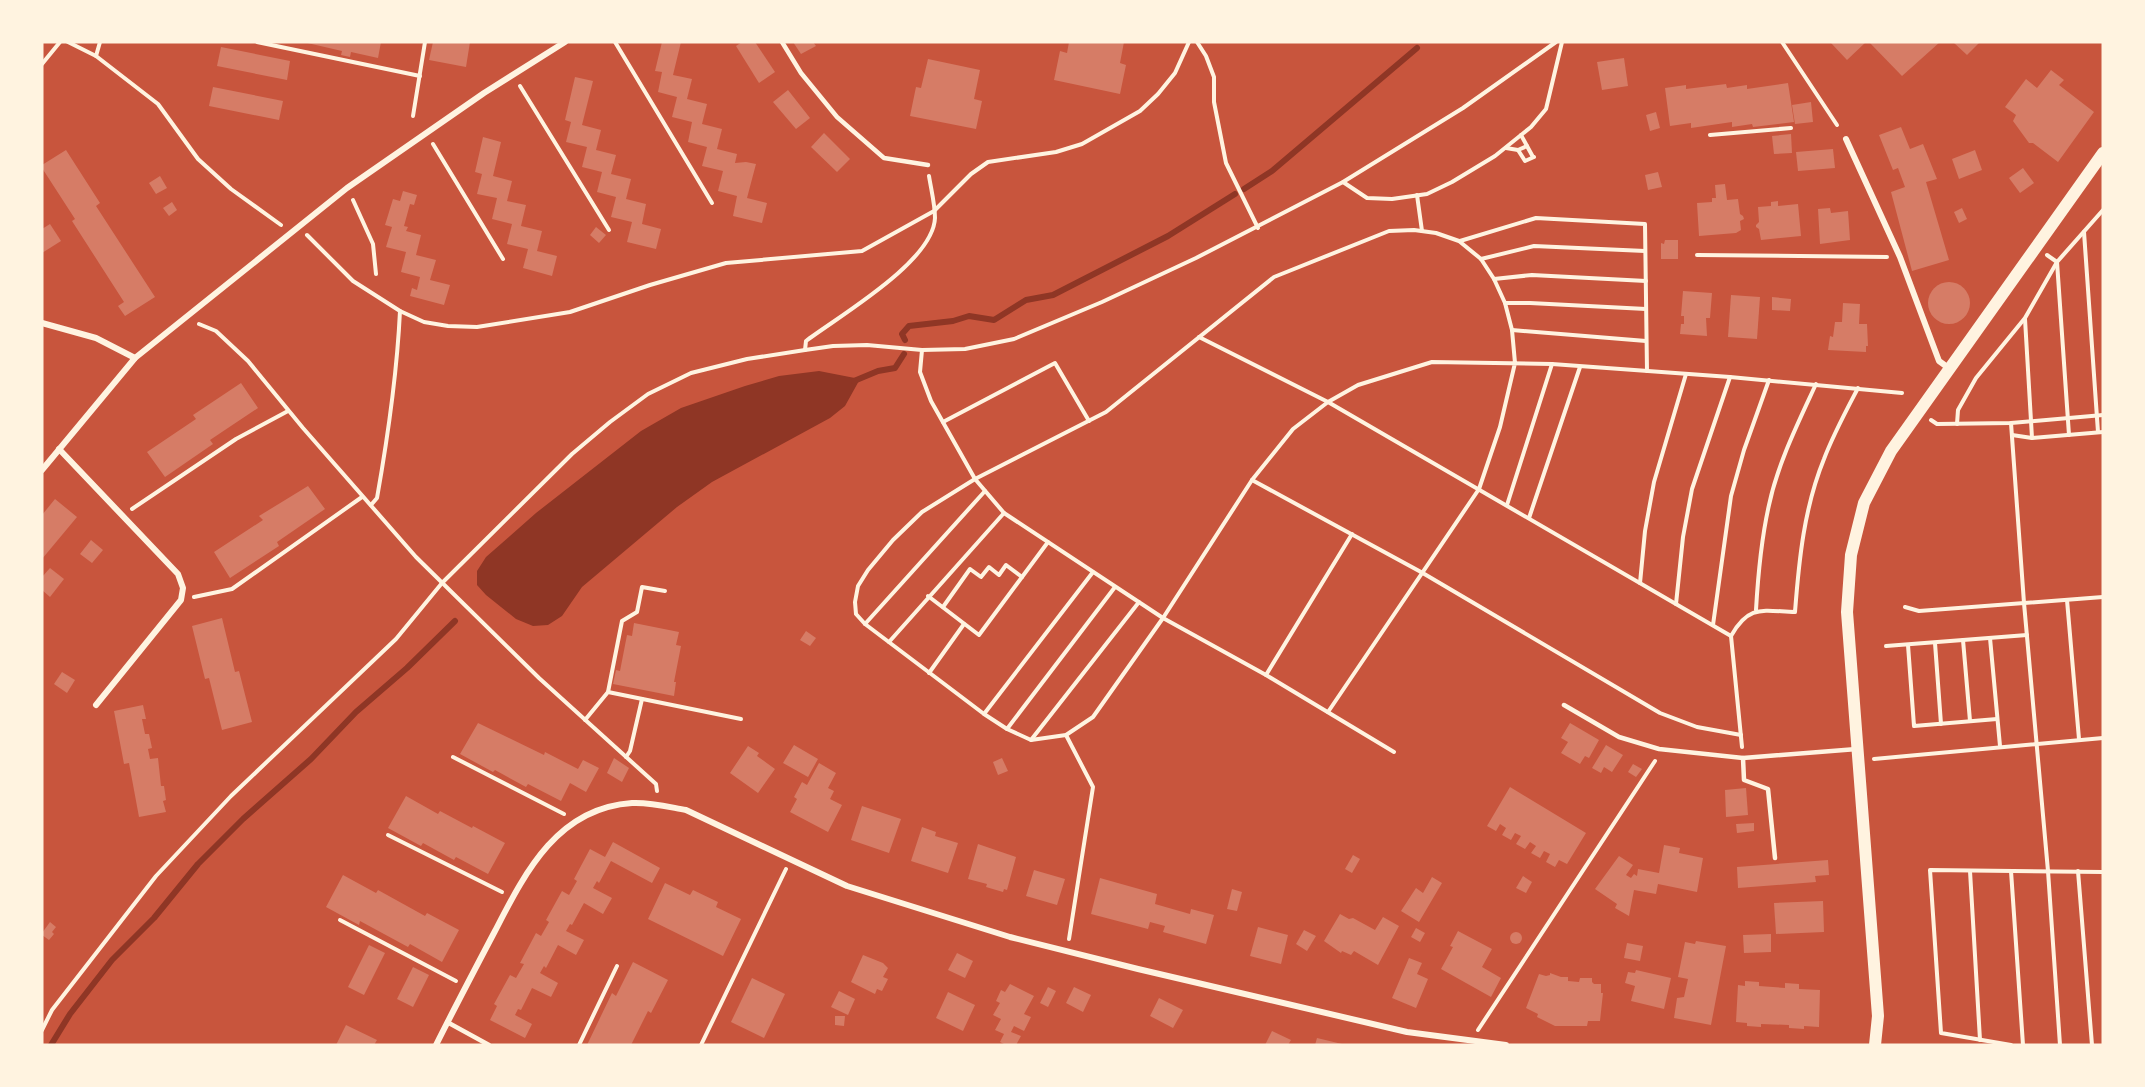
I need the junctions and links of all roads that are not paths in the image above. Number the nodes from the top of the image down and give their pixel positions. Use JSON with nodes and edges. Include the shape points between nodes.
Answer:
{"nodes":[{"id":1,"x":566,"y":42,"type":"edge"},
{"id":2,"x":782,"y":42,"type":"edge"},
{"id":3,"x":1846,"y":139,"type":"dead end"},
{"id":4,"x":2103,"y":153,"type":"edge"},
{"id":5,"x":928,"y":165,"type":"road end"},
{"id":6,"x":42,"y":323,"type":"edge"},
{"id":7,"x":135,"y":357,"type":"junction"},
{"id":8,"x":1950,"y":369,"type":"junction"},
{"id":9,"x":59,"y":449,"type":"junction"},
{"id":10,"x":42,"y":470,"type":"edge"},
{"id":11,"x":96,"y":705,"type":"dead end"},
{"id":12,"x":1564,"y":705,"type":"dead end"},
{"id":13,"x":1857,"y":749,"type":"junction"},
{"id":14,"x":1743,"y":758,"type":"junction"},
{"id":15,"x":1774,"y":858,"type":"dead end"},
{"id":16,"x":447,"y":1022,"type":"junction"},
{"id":17,"x":1470,"y":1043,"type":"edge"},
{"id":18,"x":436,"y":1045,"type":"edge"},
{"id":19,"x":489,"y":1045,"type":"edge"},
{"id":20,"x":1506,"y":1045,"type":"edge"},
{"id":21,"x":1875,"y":1045,"type":"edge"}],
"edges":[{"from":1,"to":7,"type":"street","via":[[347,188]]},
{"from":2,"to":5,"type":"lane","via":[[801,73],[837,117],[884,158]]},
{"from":3,"to":8,"type":"street","via":[[1900,257],[1939,361]]},
{"from":4,"to":8,"type":"main road"},
{"from":6,"to":7,"type":"street","via":[[96,338]]},
{"from":7,"to":9,"type":"street"},
{"from":8,"to":13,"type":"main road","via":[[1876,476],[1864,503],[1851,555],[1847,612]]},
{"from":9,"to":10,"type":"street"},
{"from":9,"to":11,"type":"street","via":[[178,574],[183,588],[181,600]]},
{"from":12,"to":14,"type":"lane","via":[[1619,737],[1659,749]]},
{"from":13,"to":14,"type":"lane"},
{"from":13,"to":21,"type":"main road","via":[[1878,1016]]},
{"from":14,"to":15,"type":"lane","via":[[1744,780],[1768,789]]},
{"from":16,"to":17,"type":"street","via":[[524,876],[548,844],[576,821],[606,808],[632,803],[686,810],[847,886],[1010,937],[1407,1032]]},
{"from":16,"to":18,"type":"street"},
{"from":16,"to":19,"type":"lane"},
{"from":17,"to":20,"type":"street"}]}
